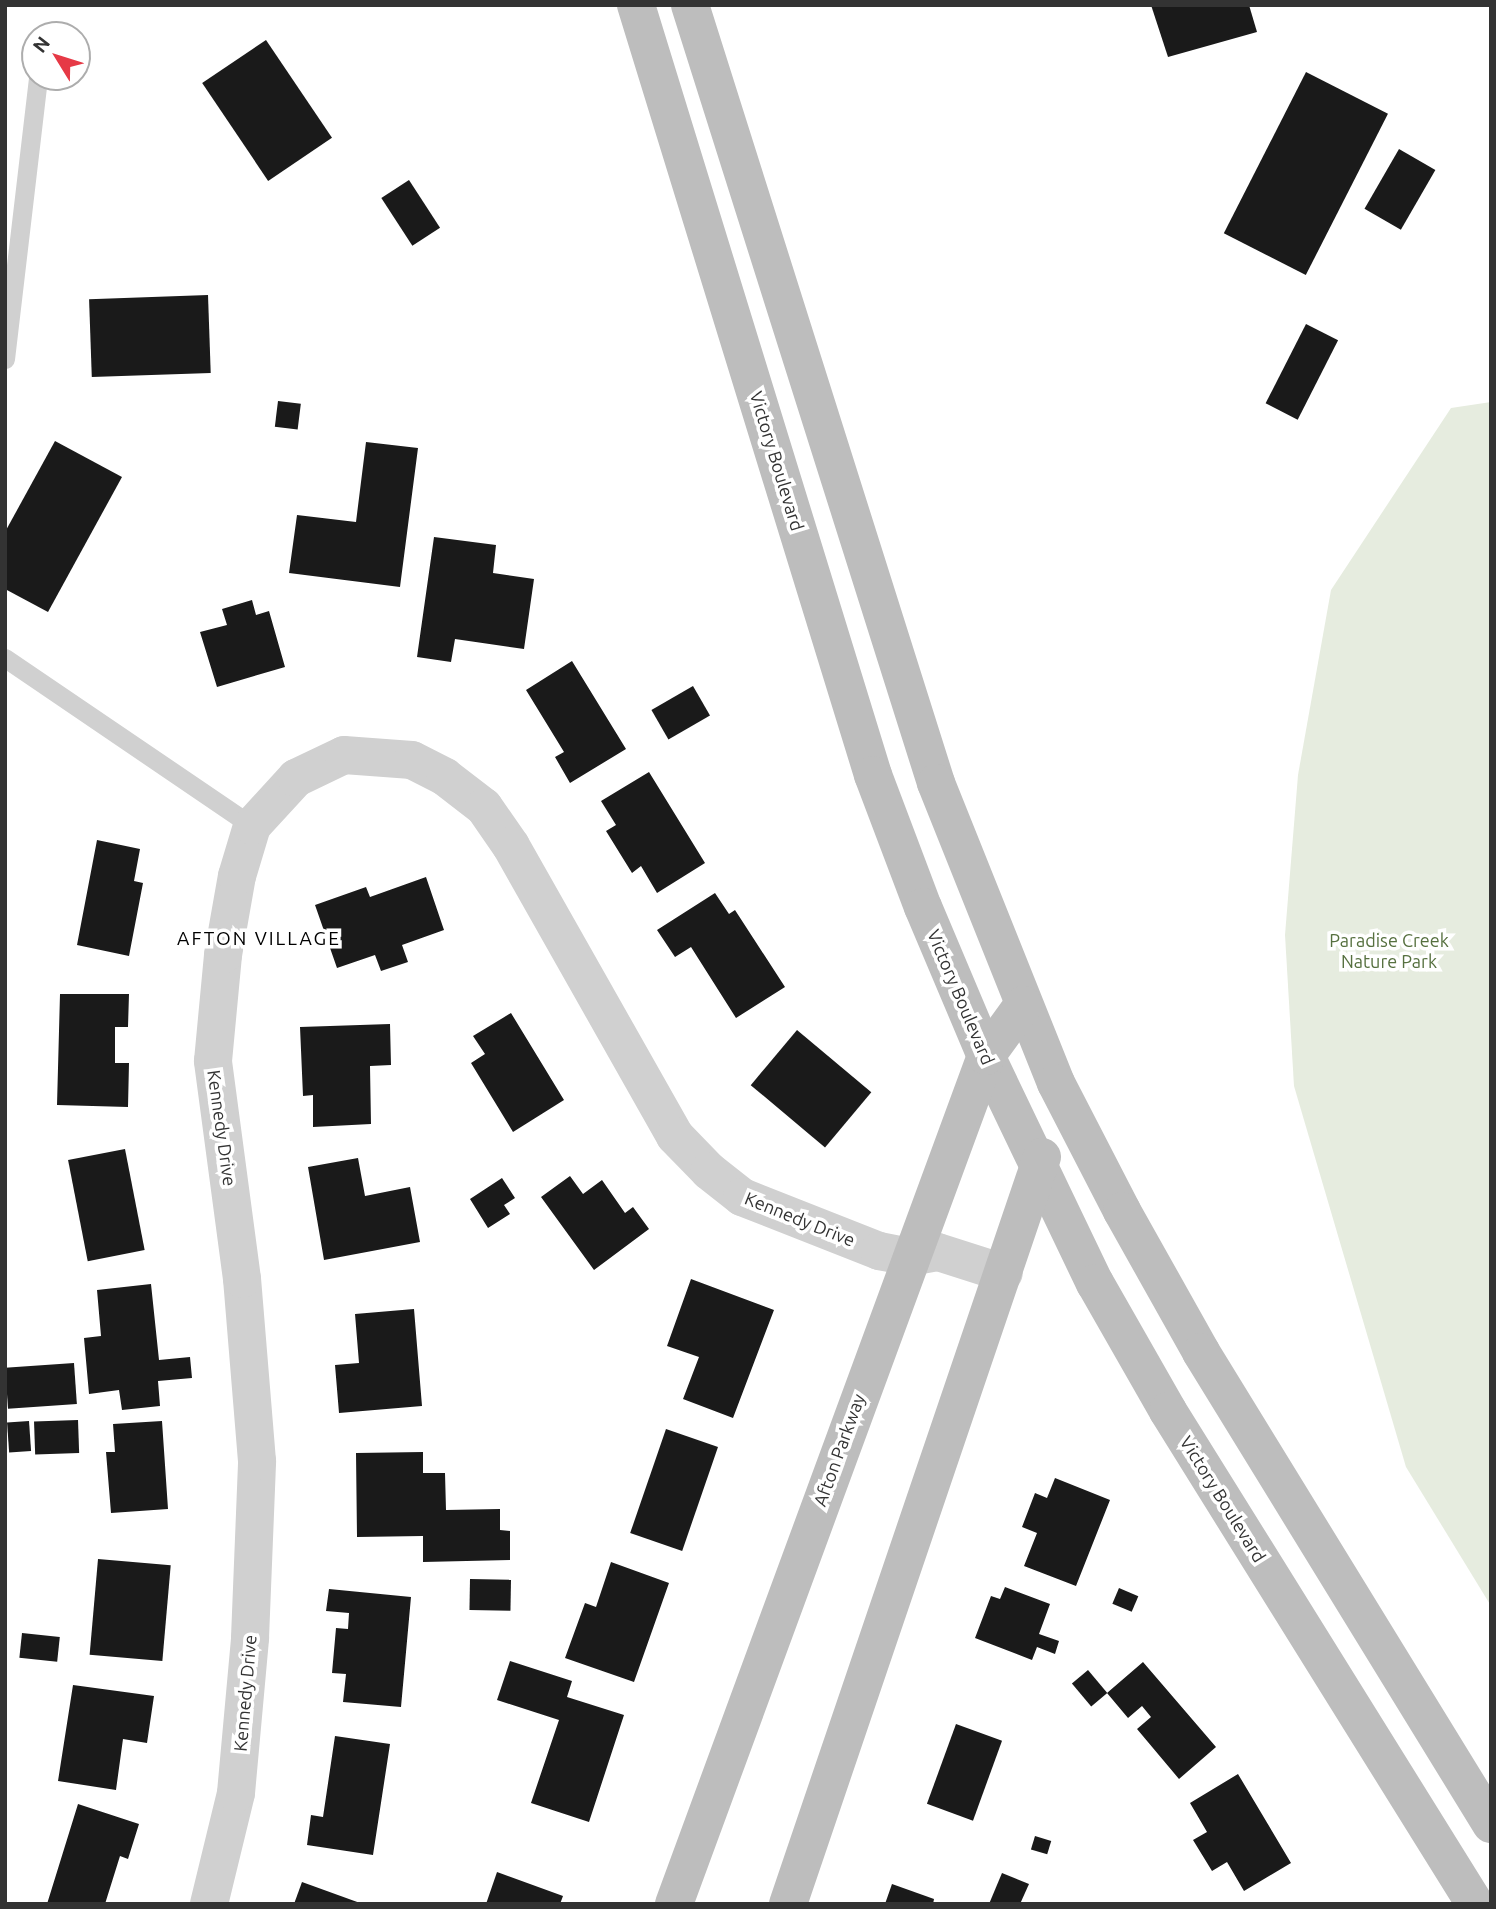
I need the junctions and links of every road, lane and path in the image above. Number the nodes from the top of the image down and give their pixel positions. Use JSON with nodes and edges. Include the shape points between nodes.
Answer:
{"nodes":[{"id":1,"x":636,"y":5,"type":"edge"},
{"id":2,"x":690,"y":5,"type":"edge"},
{"id":3,"x":36,"y":91,"type":"edge"},
{"id":4,"x":5,"y":359,"type":"edge"},
{"id":5,"x":5,"y":658,"type":"edge"},
{"id":6,"x":252,"y":826,"type":"junction"},
{"id":7,"x":1023,"y":1005,"type":"junction"},
{"id":8,"x":986,"y":1056,"type":"junction"},
{"id":9,"x":1056,"y":1083,"type":"junction"},
{"id":10,"x":1040,"y":1170,"type":"junction"},
{"id":11,"x":909,"y":1257,"type":"junction"},
{"id":12,"x":1004,"y":1273,"type":"junction"},
{"id":13,"x":1491,"y":1824,"type":"edge"},
{"id":14,"x":209,"y":1904,"type":"edge"},
{"id":15,"x":674,"y":1904,"type":"edge"},
{"id":16,"x":788,"y":1904,"type":"edge"},
{"id":17,"x":1475,"y":1904,"type":"edge"}],
"edges":[{"from":1,"to":8,"type":"main road","name":"Victory Boulevard","via":[[873,775]]},
{"from":2,"to":7,"type":"main road","via":[[936,783]]},
{"from":3,"to":4,"type":"lane"},
{"from":5,"to":6,"type":"lane"},
{"from":6,"to":11,"type":"street","name":"Kennedy Drive","via":[[296,778],[344,755],[412,760],[445,778],[484,807],[511,846],[675,1136],[742,1197],[879,1251]]},
{"from":6,"to":14,"type":"street","name":"Kennedy Drive","via":[[237,876],[223,956],[213,1061],[242,1279],[257,1461],[250,1637],[236,1793]]},
{"from":7,"to":8,"type":"main road","name":"Afton Parkway"},
{"from":7,"to":9,"type":"main road"},
{"from":8,"to":10,"type":"main road","name":"Victory Boulevard"},
{"from":8,"to":11,"type":"main road","name":"Afton Parkway"},
{"from":9,"to":10,"type":"main road"},
{"from":9,"to":13,"type":"main road","via":[[1201,1352]]},
{"from":10,"to":12,"type":"main road"},
{"from":10,"to":17,"type":"main road","name":"Victory Boulevard","via":[[1095,1283],[1168,1412]]},
{"from":11,"to":12,"type":"street","name":"Kennedy Drive","via":[[938,1252]]},
{"from":11,"to":15,"type":"main road","name":"Afton Parkway"},
{"from":12,"to":16,"type":"main road"}]}
